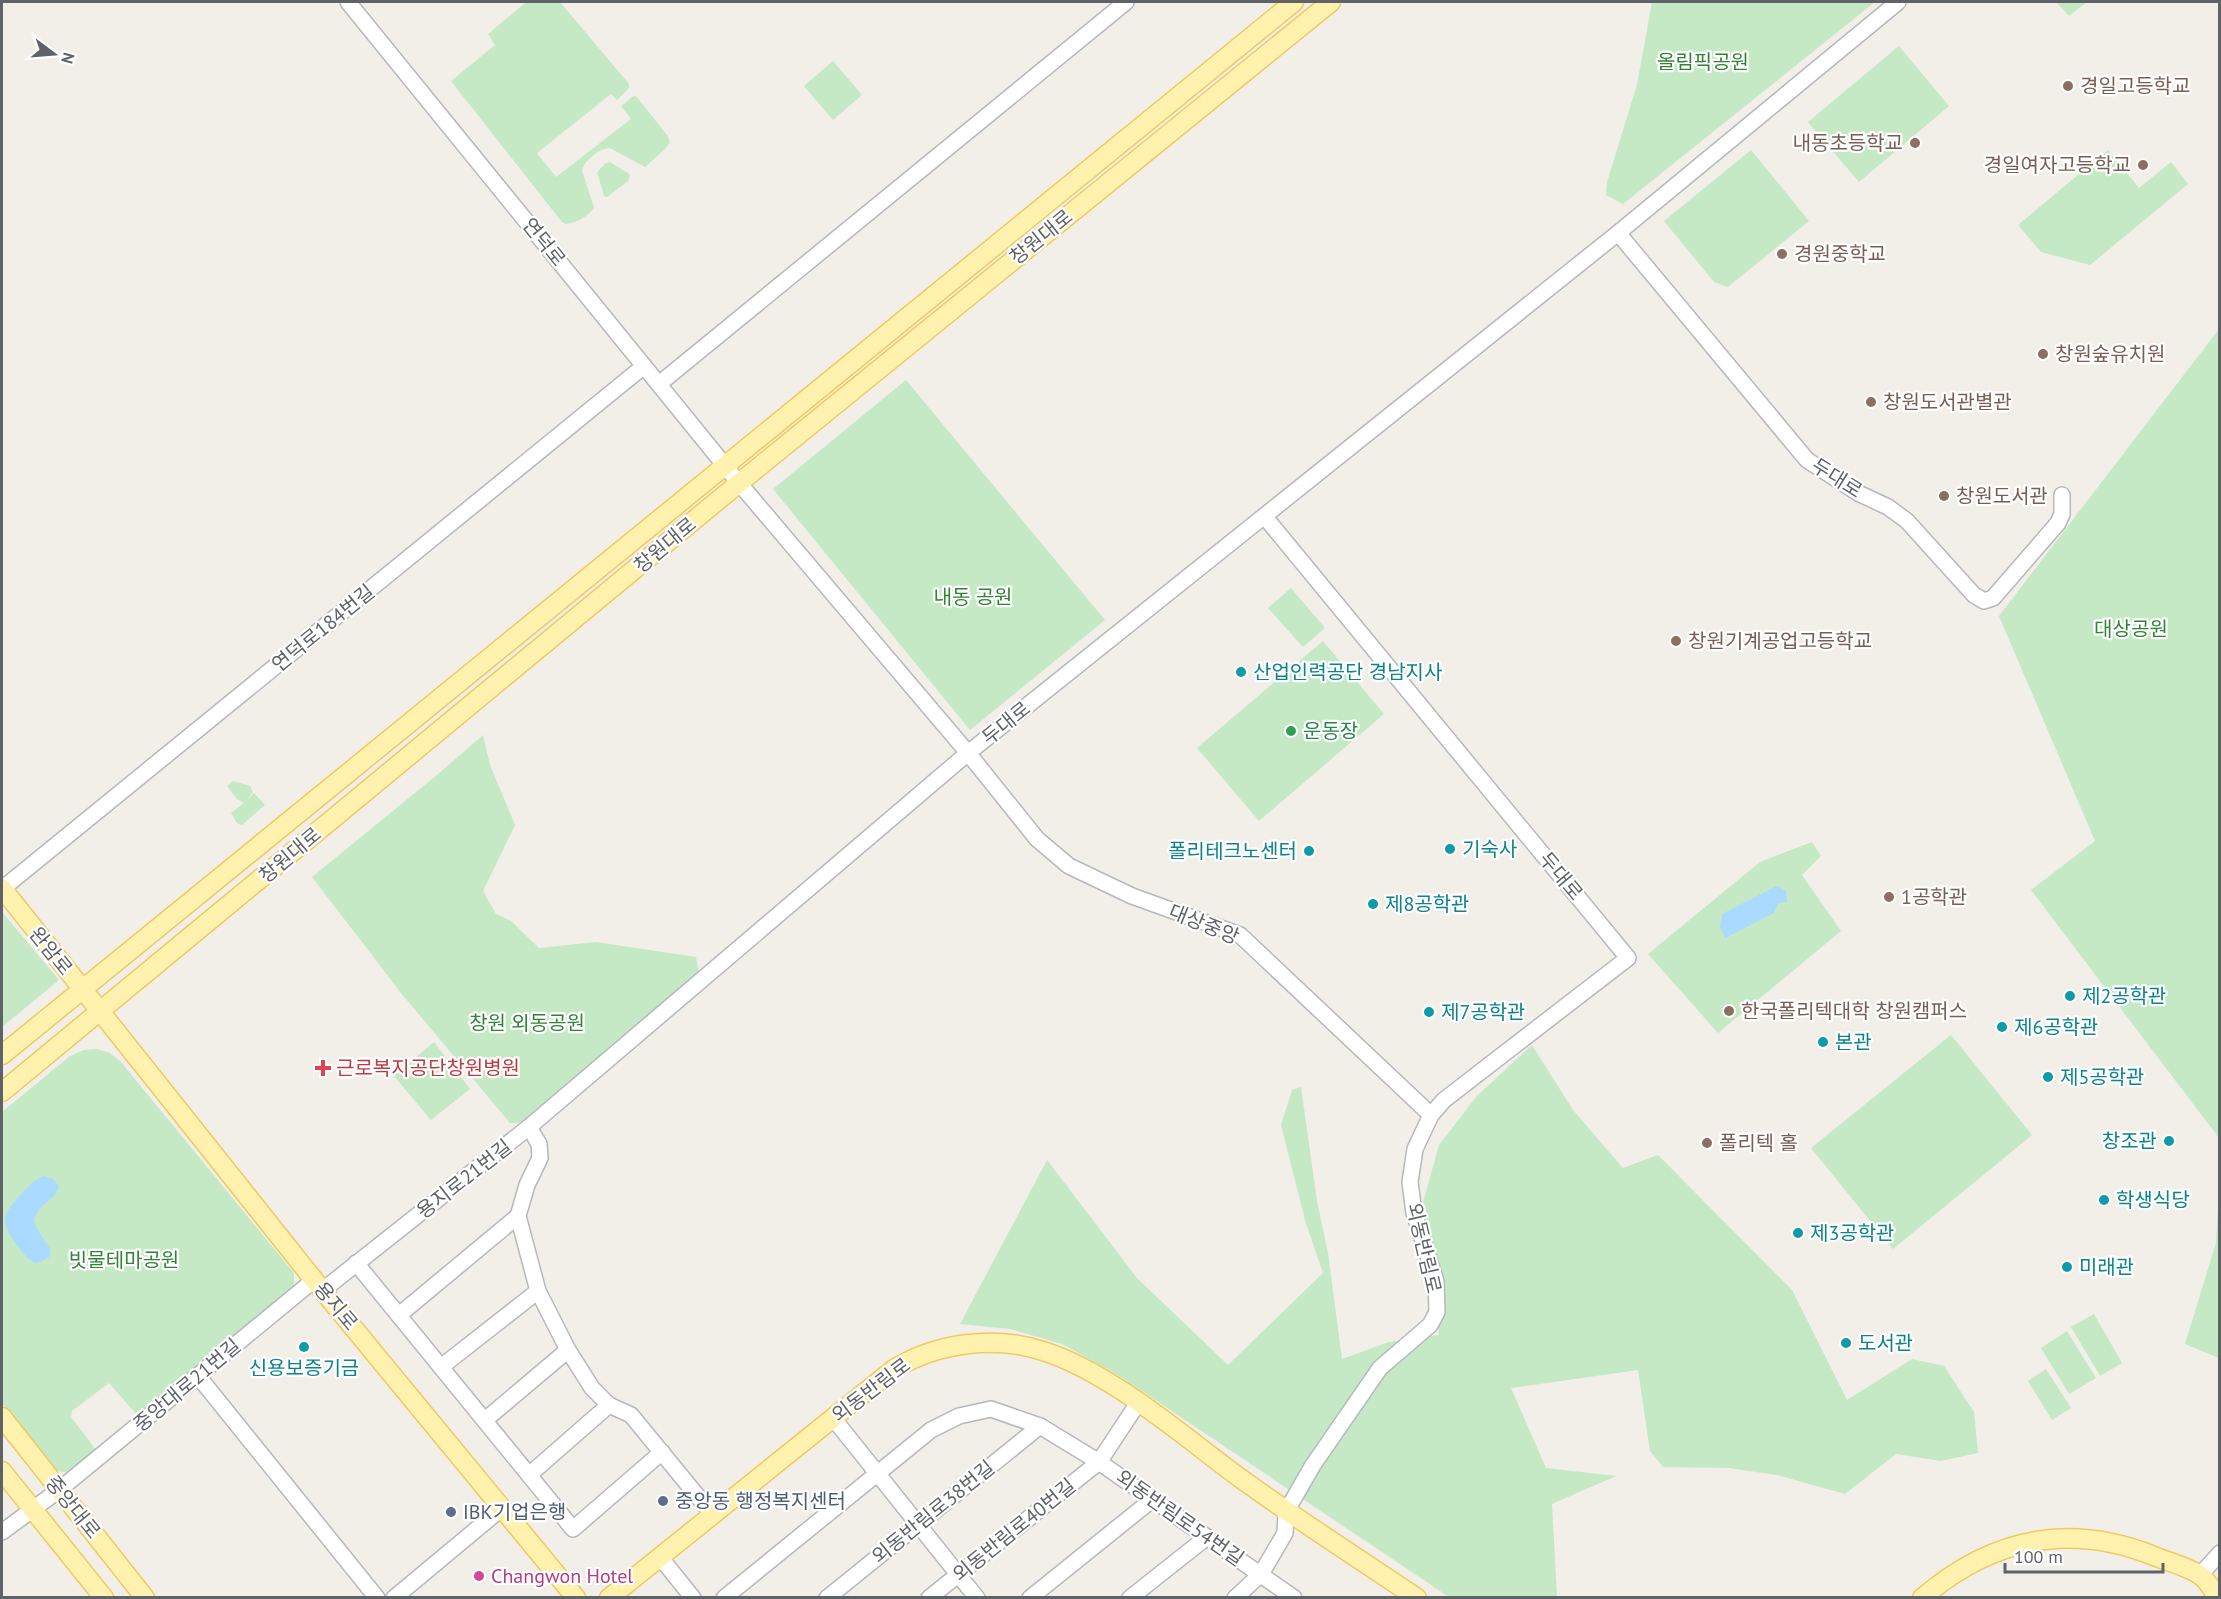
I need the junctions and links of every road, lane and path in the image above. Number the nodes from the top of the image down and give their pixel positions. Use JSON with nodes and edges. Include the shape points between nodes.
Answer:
{"nodes":[{"id":1,"x":348,"y":2,"type":"edge"},
{"id":2,"x":1126,"y":2,"type":"edge"},
{"id":3,"x":1294,"y":2,"type":"edge"},
{"id":4,"x":1331,"y":2,"type":"edge"},
{"id":5,"x":1898,"y":2,"type":"edge"},
{"id":6,"x":1618,"y":233,"type":"junction"},
{"id":7,"x":644,"y":366,"type":"junction"},
{"id":8,"x":659,"y":384,"type":"junction"},
{"id":9,"x":724,"y":464,"type":"junction"},
{"id":10,"x":740,"y":483,"type":"junction"},
{"id":11,"x":2062,"y":495,"type":"dead end"},
{"id":12,"x":1264,"y":518,"type":"junction"},
{"id":13,"x":968,"y":753,"type":"junction"},
{"id":14,"x":2,"y":889,"type":"edge"},
{"id":15,"x":1628,"y":958,"type":"joint"},
{"id":16,"x":82,"y":989,"type":"junction"},
{"id":17,"x":101,"y":1011,"type":"junction"},
{"id":18,"x":2,"y":1055,"type":"edge"},
{"id":19,"x":2,"y":1092,"type":"edge"},
{"id":20,"x":1431,"y":1115,"type":"junction"},
{"id":21,"x":530,"y":1127,"type":"junction"},
{"id":22,"x":518,"y":1216,"type":"junction"},
{"id":23,"x":356,"y":1263,"type":"junction"},
{"id":24,"x":318,"y":1285,"type":"junction"},
{"id":25,"x":538,"y":1291,"type":"junction"},
{"id":26,"x":399,"y":1315,"type":"junction"},
{"id":27,"x":568,"y":1350,"type":"junction"},
{"id":28,"x":441,"y":1367,"type":"junction"},
{"id":29,"x":198,"y":1376,"type":"junction"},
{"id":30,"x":1138,"y":1404,"type":"junction"},
{"id":31,"x":609,"y":1405,"type":"junction"},
{"id":32,"x":2,"y":1417,"type":"edge"},
{"id":33,"x":833,"y":1418,"type":"junction"},
{"id":34,"x":485,"y":1420,"type":"junction"},
{"id":35,"x":1040,"y":1426,"type":"junction"},
{"id":36,"x":662,"y":1452,"type":"junction"},
{"id":37,"x":1099,"y":1462,"type":"junction"},
{"id":38,"x":2,"y":1471,"type":"edge"},
{"id":39,"x":878,"y":1473,"type":"junction"},
{"id":40,"x":529,"y":1475,"type":"junction"},
{"id":41,"x":60,"y":1490,"type":"junction"},
{"id":42,"x":1154,"y":1499,"type":"junction"},
{"id":43,"x":32,"y":1508,"type":"junction"},
{"id":44,"x":502,"y":1508,"type":"junction"},
{"id":45,"x":1286,"y":1512,"type":"junction"},
{"id":46,"x":712,"y":1515,"type":"junction"},
{"id":47,"x":918,"y":1524,"type":"junction"},
{"id":48,"x":2,"y":1532,"type":"edge"},
{"id":49,"x":1207,"y":1537,"type":"junction"},
{"id":50,"x":2220,"y":1553,"type":"edge"},
{"id":51,"x":660,"y":1557,"type":"junction"},
{"id":52,"x":959,"y":1574,"type":"junction"},
{"id":53,"x":1261,"y":1575,"type":"junction"},
{"id":54,"x":2200,"y":1575,"type":"junction"},
{"id":55,"x":1250,"y":1592,"type":"edge"},
{"id":56,"x":104,"y":1598,"type":"edge"},
{"id":57,"x":145,"y":1598,"type":"edge"},
{"id":58,"x":377,"y":1598,"type":"edge"},
{"id":59,"x":394,"y":1598,"type":"edge"},
{"id":60,"x":576,"y":1598,"type":"edge"},
{"id":61,"x":609,"y":1598,"type":"edge"},
{"id":62,"x":693,"y":1598,"type":"edge"},
{"id":63,"x":724,"y":1598,"type":"edge"},
{"id":64,"x":827,"y":1598,"type":"edge"},
{"id":65,"x":930,"y":1598,"type":"edge"},
{"id":66,"x":977,"y":1598,"type":"edge"},
{"id":67,"x":1030,"y":1598,"type":"edge"},
{"id":68,"x":1130,"y":1598,"type":"edge"},
{"id":69,"x":1235,"y":1598,"type":"edge"},
{"id":70,"x":1294,"y":1598,"type":"edge"},
{"id":71,"x":1417,"y":1598,"type":"edge"},
{"id":72,"x":1922,"y":1598,"type":"edge"},
{"id":73,"x":2218,"y":1598,"type":"edge"}],
"edges":[{"from":1,"to":7,"type":"street","name":"연덕로"},
{"from":2,"to":8,"type":"street"},
{"from":3,"to":9,"type":"main road","name":"창원대로"},
{"from":4,"to":10,"type":"main road","name":"창원대로"},
{"from":5,"to":6,"type":"street","name":"두대로"},
{"from":6,"to":11,"type":"street","name":"두대로","via":[[1807,460],[1907,521],[1974,595],[1984,601],[1993,598],[2058,523]]},
{"from":6,"to":12,"type":"street","name":"두대로"},
{"from":7,"to":8,"type":"street","name":"연덕로"},
{"from":7,"to":14,"type":"street","name":"연덕로184번길"},
{"from":8,"to":9,"type":"street","name":"연덕로"},
{"from":9,"to":10,"type":"street","name":"연덕로"},
{"from":9,"to":16,"type":"main road","name":"창원대로"},
{"from":10,"to":13,"type":"street","name":"두대로"},
{"from":10,"to":17,"type":"main road","name":"창원대로"},
{"from":12,"to":13,"type":"street","name":"두대로"},
{"from":12,"to":15,"type":"street","name":"두대로"},
{"from":13,"to":20,"type":"street","name":"대상중앙","via":[[1037,838],[1069,866],[1132,896],[1240,935]]},
{"from":13,"to":21,"type":"street"},
{"from":14,"to":16,"type":"main road","name":"완암로"},
{"from":15,"to":20,"type":"street","name":"외동반림로","via":[[1444,1100]]},
{"from":16,"to":17,"type":"main road","name":"완암로"},
{"from":16,"to":18,"type":"main road","name":"창원대로"},
{"from":17,"to":19,"type":"main road","name":"창원대로"},
{"from":17,"to":24,"type":"main road","name":"용지로"},
{"from":20,"to":45,"type":"street","name":"외동반림로","via":[[1415,1149],[1410,1182],[1414,1213],[1436,1281],[1437,1312],[1430,1325],[1380,1368],[1313,1465]]},
{"from":21,"to":22,"type":"street","name":"용지로21번길","via":[[539,1144],[540,1158]]},
{"from":21,"to":23,"type":"street","name":"용지로21번길"},
{"from":22,"to":25,"type":"street"},
{"from":22,"to":26,"type":"street"},
{"from":23,"to":24,"type":"street","name":"용지로21번길"},
{"from":23,"to":26,"type":"street"},
{"from":24,"to":29,"type":"street","name":"중앙대로21번길"},
{"from":24,"to":44,"type":"main road","name":"용지로"},
{"from":25,"to":27,"type":"street"},
{"from":25,"to":28,"type":"street"},
{"from":26,"to":28,"type":"street"},
{"from":27,"to":31,"type":"street","via":[[592,1388]]},
{"from":27,"to":34,"type":"street"},
{"from":28,"to":34,"type":"street"},
{"from":29,"to":41,"type":"street","name":"중앙대로21번길"},
{"from":29,"to":58,"type":"street"},
{"from":30,"to":33,"type":"main road","name":"외동반림로","via":[[1106,1381],[1043,1351],[1014,1344],[976,1344],[940,1348],[913,1358]]},
{"from":30,"to":37,"type":"street","name":"외동반림로40번길"},
{"from":30,"to":45,"type":"main road","name":"외동반림로"},
{"from":31,"to":36,"type":"street","via":[[631,1415]]},
{"from":31,"to":40,"type":"street"},
{"from":32,"to":41,"type":"main road","name":"중앙대로"},
{"from":33,"to":39,"type":"street"},
{"from":33,"to":46,"type":"main road","name":"외동반림로"},
{"from":34,"to":40,"type":"street"},
{"from":35,"to":37,"type":"street","name":"외동반림로40번길"},
{"from":35,"to":39,"type":"street","name":"외동반림로40번길","via":[[991,1409],[959,1416],[931,1430]]},
{"from":35,"to":47,"type":"street","name":"외동반림로38번길"},
{"from":36,"to":40,"type":"street","via":[[573,1529]]},
{"from":36,"to":46,"type":"street"},
{"from":37,"to":42,"type":"street","name":"외동반림로54번길"},
{"from":37,"to":52,"type":"street","name":"외동반림로40번길"},
{"from":38,"to":43,"type":"main road","name":"중앙대로"},
{"from":39,"to":47,"type":"street"},
{"from":39,"to":63,"type":"street","name":"외동반림로40번길"},
{"from":41,"to":43,"type":"street","name":"중앙대로21번길"},
{"from":41,"to":57,"type":"main road","name":"중앙대로"},
{"from":42,"to":49,"type":"street","name":"외동반림로54번길"},
{"from":42,"to":67,"type":"street"},
{"from":43,"to":48,"type":"street","name":"중앙대로21번길"},
{"from":43,"to":56,"type":"main road","name":"중앙대로"},
{"from":44,"to":59,"type":"street"},
{"from":44,"to":60,"type":"main road","name":"용지로"},
{"from":45,"to":53,"type":"street","name":"외동반림로54번길","via":[[1286,1533]]},
{"from":45,"to":71,"type":"main road","name":"외동반림로"},
{"from":46,"to":51,"type":"main road","name":"외동반림로"},
{"from":47,"to":52,"type":"street"},
{"from":47,"to":64,"type":"street","name":"외동반림로38번길"},
{"from":49,"to":53,"type":"street","name":"외동반림로54번길"},
{"from":49,"to":68,"type":"street"},
{"from":50,"to":54,"type":"street"},
{"from":51,"to":61,"type":"main road","name":"외동반림로"},
{"from":51,"to":62,"type":"street"},
{"from":52,"to":65,"type":"street","name":"외동반림로40번길"},
{"from":52,"to":66,"type":"street"},
{"from":53,"to":55,"type":"street","name":"외동반림로54번길"},
{"from":53,"to":70,"type":"street","name":"외동반림로54번길"},
{"from":54,"to":72,"type":"main road","via":[[2136,1549],[2095,1540],[2034,1540],[1989,1554],[1939,1583]]},
{"from":54,"to":73,"type":"main road"},
{"from":55,"to":69,"type":"street","name":"외동반림로54번길"}]}
